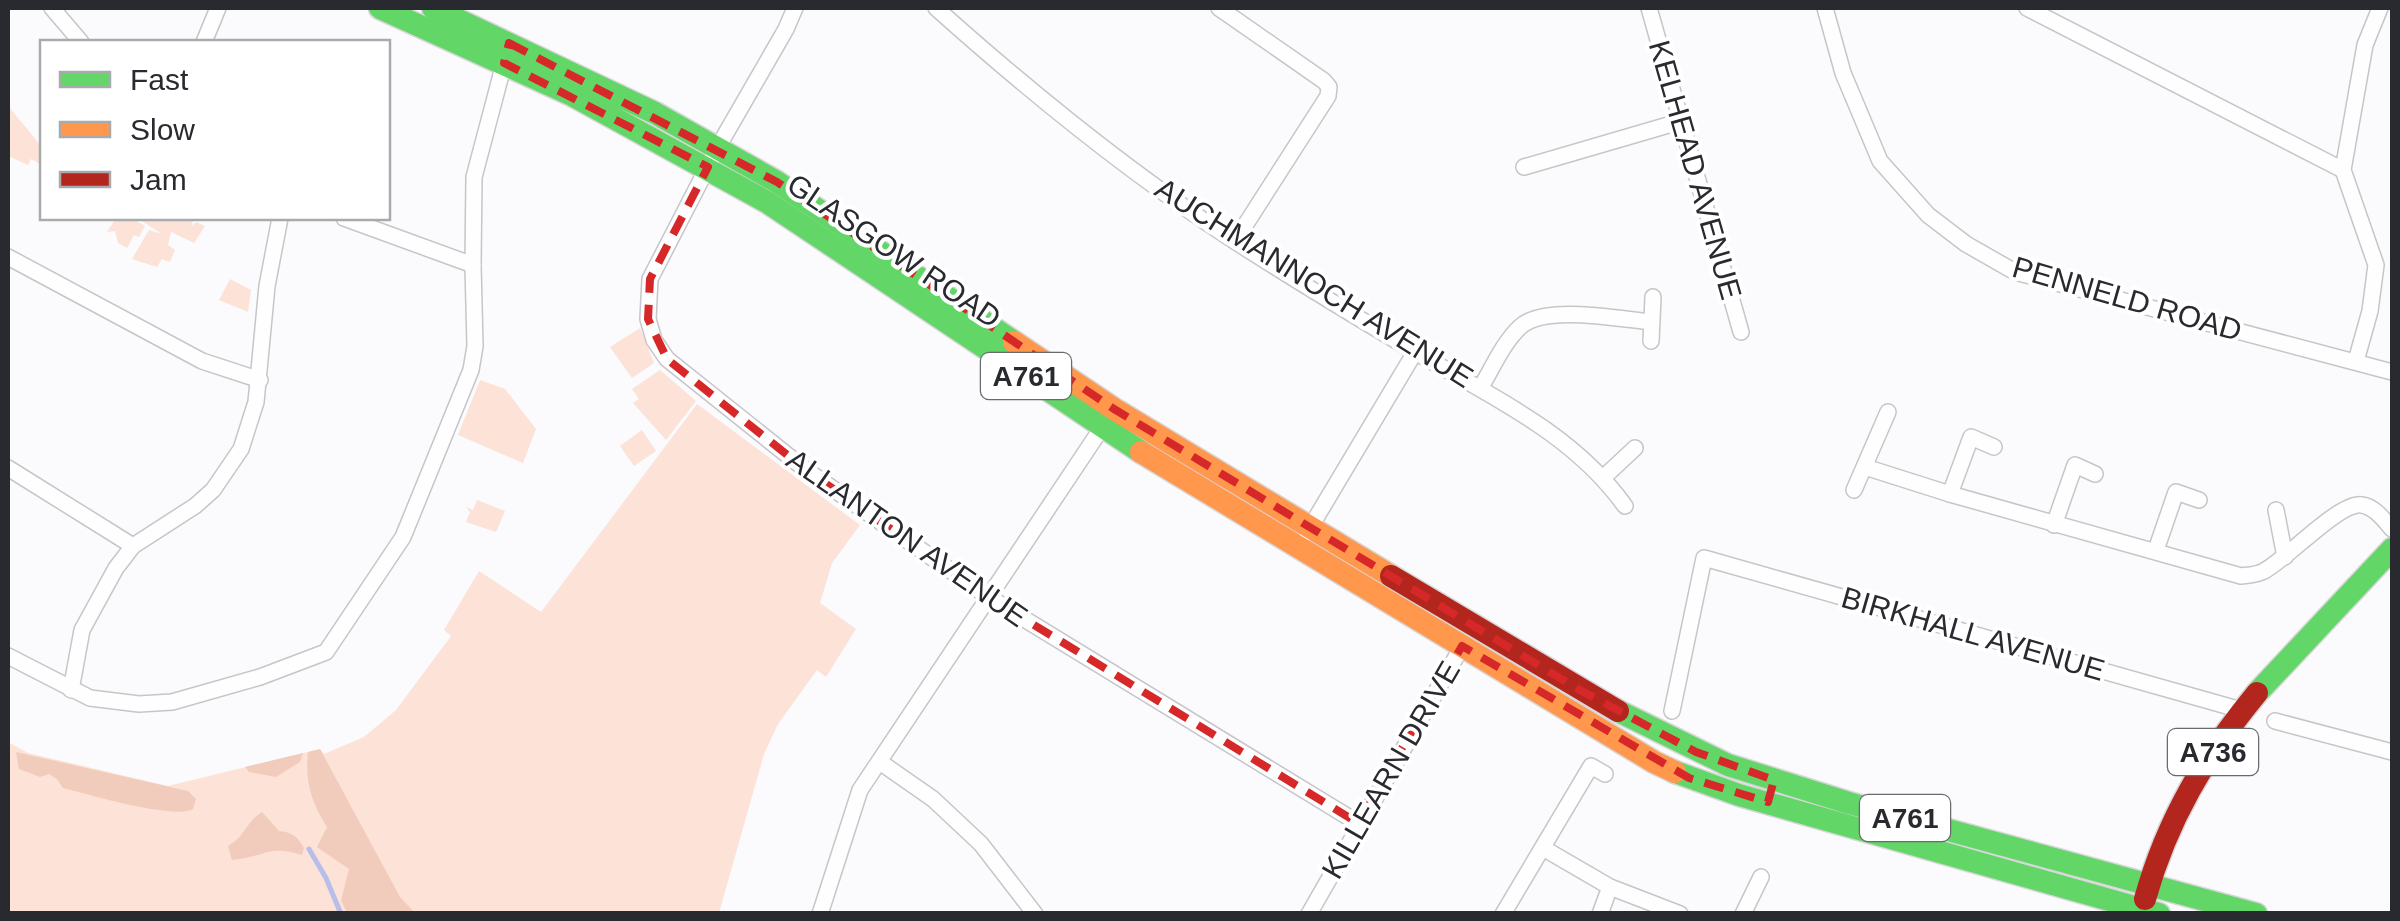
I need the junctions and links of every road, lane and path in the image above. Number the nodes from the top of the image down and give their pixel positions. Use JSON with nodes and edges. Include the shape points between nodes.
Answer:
{"nodes":[{"id":1,"x":52,"y":8,"type":"edge"},
{"id":2,"x":218,"y":8,"type":"edge"},
{"id":3,"x":380,"y":8,"type":"edge"},
{"id":4,"x":433,"y":8,"type":"edge"},
{"id":5,"x":795,"y":8,"type":"edge"},
{"id":6,"x":936,"y":8,"type":"edge"},
{"id":7,"x":1219,"y":8,"type":"edge"},
{"id":8,"x":1648,"y":8,"type":"edge"},
{"id":9,"x":1825,"y":8,"type":"edge"},
{"id":10,"x":2027,"y":8,"type":"edge"},
{"id":11,"x":2380,"y":8,"type":"edge"},
{"id":12,"x":79,"y":40,"type":"edge"},
{"id":13,"x":205,"y":40,"type":"edge"},
{"id":14,"x":507,"y":53,"type":"junction"},
{"id":15,"x":1682,"y":121,"type":"junction"},
{"id":16,"x":713,"y":157,"type":"junction"},
{"id":17,"x":1524,"y":167,"type":"dead end"},
{"id":18,"x":2343,"y":170,"type":"junction"},
{"id":19,"x":280,"y":220,"type":"edge"},
{"id":20,"x":349,"y":220,"type":"edge"},
{"id":21,"x":1235,"y":241,"type":"junction"},
{"id":22,"x":8,"y":257,"type":"edge"},
{"id":23,"x":473,"y":265,"type":"junction"},
{"id":24,"x":1653,"y":297,"type":"dead end"},
{"id":25,"x":1651,"y":322,"type":"junction"},
{"id":26,"x":1740,"y":332,"type":"dead end"},
{"id":27,"x":1651,"y":342,"type":"dead end"},
{"id":28,"x":1415,"y":352,"type":"junction"},
{"id":29,"x":2356,"y":361,"type":"junction"},
{"id":30,"x":2392,"y":372,"type":"edge"},
{"id":31,"x":260,"y":380,"type":"junction"},
{"id":32,"x":1481,"y":387,"type":"junction"},
{"id":33,"x":1888,"y":412,"type":"dead end"},
{"id":34,"x":1108,"y":418,"type":"junction"},
{"id":35,"x":1994,"y":447,"type":"dead end"},
{"id":36,"x":1635,"y":448,"type":"dead end"},
{"id":37,"x":1865,"y":467,"type":"junction"},
{"id":38,"x":8,"y":468,"type":"edge"},
{"id":39,"x":2095,"y":474,"type":"dead end"},
{"id":40,"x":1604,"y":476,"type":"junction"},
{"id":41,"x":1854,"y":490,"type":"dead end"},
{"id":42,"x":1950,"y":494,"type":"junction"},
{"id":43,"x":2199,"y":500,"type":"dead end"},
{"id":44,"x":1625,"y":506,"type":"dead end"},
{"id":45,"x":2276,"y":510,"type":"dead end"},
{"id":46,"x":2054,"y":525,"type":"junction"},
{"id":47,"x":2392,"y":530,"type":"edge"},
{"id":48,"x":1304,"y":537,"type":"junction"},
{"id":49,"x":133,"y":546,"type":"junction"},
{"id":50,"x":2392,"y":549,"type":"edge"},
{"id":51,"x":2156,"y":550,"type":"junction"},
{"id":52,"x":2285,"y":557,"type":"junction"},
{"id":53,"x":2392,"y":573,"type":"edge"},
{"id":54,"x":990,"y":598,"type":"junction"},
{"id":55,"x":1468,"y":636,"type":"junction"},
{"id":56,"x":2307,"y":638,"type":"junction"},
{"id":57,"x":8,"y":656,"type":"edge"},
{"id":58,"x":71,"y":690,"type":"junction"},
{"id":59,"x":2242,"y":710,"type":"junction"},
{"id":60,"x":1672,"y":711,"type":"dead end"},
{"id":61,"x":2275,"y":721,"type":"dead end"},
{"id":62,"x":2392,"y":752,"type":"edge"},
{"id":63,"x":880,"y":762,"type":"junction"},
{"id":64,"x":1606,"y":774,"type":"dead end"},
{"id":65,"x":1771,"y":791,"type":"junction"},
{"id":66,"x":1358,"y":823,"type":"junction"},
{"id":67,"x":1542,"y":848,"type":"junction"},
{"id":68,"x":1761,"y":877,"type":"dead end"},
{"id":69,"x":2149,"y":884,"type":"junction"},
{"id":70,"x":1610,"y":887,"type":"junction"},
{"id":71,"x":2147,"y":912,"type":"edge"},
{"id":72,"x":820,"y":914,"type":"edge"},
{"id":73,"x":1035,"y":914,"type":"edge"},
{"id":74,"x":1308,"y":914,"type":"edge"},
{"id":75,"x":1504,"y":914,"type":"edge"},
{"id":76,"x":1600,"y":914,"type":"edge"},
{"id":77,"x":1680,"y":914,"type":"edge"},
{"id":78,"x":1744,"y":914,"type":"edge"},
{"id":79,"x":2256,"y":914,"type":"edge"}],
"edges":[{"from":1,"to":12,"type":"street"},
{"from":2,"to":13,"type":"street"},
{"from":3,"to":14,"type":"main road","name":"GLASGOW ROAD","number":"A761"},
{"from":4,"to":14,"type":"main road","name":"GLASGOW ROAD","number":"A761"},
{"from":5,"to":16,"type":"street","name":"ALLANTON AVENUE"},
{"from":6,"to":21,"type":"street","name":"AUCHMANNOCH AVENUE","via":[[1070,122]]},
{"from":7,"to":21,"type":"street","via":[[1328,87]]},
{"from":8,"to":15,"type":"street","name":"KELHEAD AVENUE"},
{"from":9,"to":29,"type":"street","name":"PENNELD ROAD","via":[[1880,162],[1928,215],[1966,244],[2015,272]]},
{"from":10,"to":18,"type":"street"},
{"from":11,"to":18,"type":"street","via":[[2365,45]]},
{"from":14,"to":16,"type":"main road","name":"GLASGOW ROAD","number":"A761"},
{"from":14,"to":23,"type":"street","via":[[474,178]]},
{"from":15,"to":17,"type":"street"},
{"from":15,"to":26,"type":"street","name":"KELHEAD AVENUE"},
{"from":16,"to":34,"type":"main road","name":"GLASGOW ROAD","number":"A761","via":[[818,207]]},
{"from":16,"to":54,"type":"street","name":"ALLANTON AVENUE","via":[[650,279],[654,340],[677,370],[767,440]]},
{"from":18,"to":29,"type":"street","via":[[2376,265]]},
{"from":19,"to":31,"type":"street"},
{"from":20,"to":23,"type":"street"},
{"from":21,"to":28,"type":"street","name":"AUCHMANNOCH AVENUE"},
{"from":22,"to":31,"type":"street","via":[[202,361]]},
{"from":23,"to":58,"type":"street","via":[[471,370],[403,536],[326,652],[172,702],[110,702]]},
{"from":24,"to":25,"type":"street"},
{"from":25,"to":27,"type":"street"},
{"from":25,"to":32,"type":"street","via":[[1540,316],[1512,335]]},
{"from":28,"to":32,"type":"street","name":"AUCHMANNOCH AVENUE"},
{"from":28,"to":48,"type":"street"},
{"from":29,"to":30,"type":"street","name":"PENNELD ROAD"},
{"from":31,"to":49,"type":"street","via":[[246,437],[221,480]]},
{"from":32,"to":40,"type":"street","name":"AUCHMANNOCH AVENUE"},
{"from":33,"to":37,"type":"street"},
{"from":34,"to":48,"type":"main road","name":"GLASGOW ROAD","number":"A761"},
{"from":34,"to":54,"type":"street"},
{"from":35,"to":42,"type":"street","via":[[1971,437]]},
{"from":36,"to":40,"type":"street"},
{"from":37,"to":41,"type":"street"},
{"from":37,"to":42,"type":"street"},
{"from":38,"to":49,"type":"street"},
{"from":39,"to":46,"type":"street","via":[[2075,465]]},
{"from":40,"to":44,"type":"street","name":"AUCHMANNOCH AVENUE"},
{"from":42,"to":46,"type":"street"},
{"from":43,"to":51,"type":"street","via":[[2176,492]]},
{"from":45,"to":52,"type":"street"},
{"from":46,"to":51,"type":"street"},
{"from":47,"to":52,"type":"street","via":[[2374,510],[2346,507]]},
{"from":48,"to":55,"type":"main road","name":"GLASGOW ROAD","number":"A761"},
{"from":49,"to":58,"type":"street","via":[[82,630]]},
{"from":50,"to":56,"type":"main road","number":"A736"},
{"from":51,"to":52,"type":"street","via":[[2241,576],[2260,574]]},
{"from":53,"to":56,"type":"main road","number":"A736"},
{"from":54,"to":63,"type":"street"},
{"from":54,"to":66,"type":"street","name":"ALLANTON AVENUE"},
{"from":55,"to":65,"type":"main road","name":"GLASGOW ROAD","number":"A761"},
{"from":55,"to":65,"type":"main road","name":"GLASGOW ROAD","number":"A761","via":[[1663,766],[1711,786]]},
{"from":55,"to":66,"type":"street","name":"KILLEARN DRIVE"},
{"from":56,"to":59,"type":"main road","number":"A736"},
{"from":57,"to":58,"type":"street"},
{"from":59,"to":60,"type":"street","name":"BIRKHALL AVENUE","via":[[1704,558]]},
{"from":59,"to":69,"type":"main road","number":"A736","via":[[2186,793]]},
{"from":61,"to":62,"type":"street"},
{"from":63,"to":72,"type":"street","via":[[860,790]]},
{"from":63,"to":73,"type":"street","via":[[934,799],[981,844]]},
{"from":64,"to":67,"type":"street","via":[[1591,766]]},
{"from":65,"to":69,"type":"main road","number":"A761"},
{"from":65,"to":71,"type":"main road","number":"A761"},
{"from":66,"to":74,"type":"street","name":"KILLEARN DRIVE"},
{"from":67,"to":70,"type":"street"},
{"from":67,"to":75,"type":"street"},
{"from":68,"to":78,"type":"street"},
{"from":69,"to":71,"type":"main road","number":"A736"},
{"from":69,"to":79,"type":"main road","number":"A761"},
{"from":70,"to":76,"type":"street"},
{"from":70,"to":77,"type":"street"}]}
